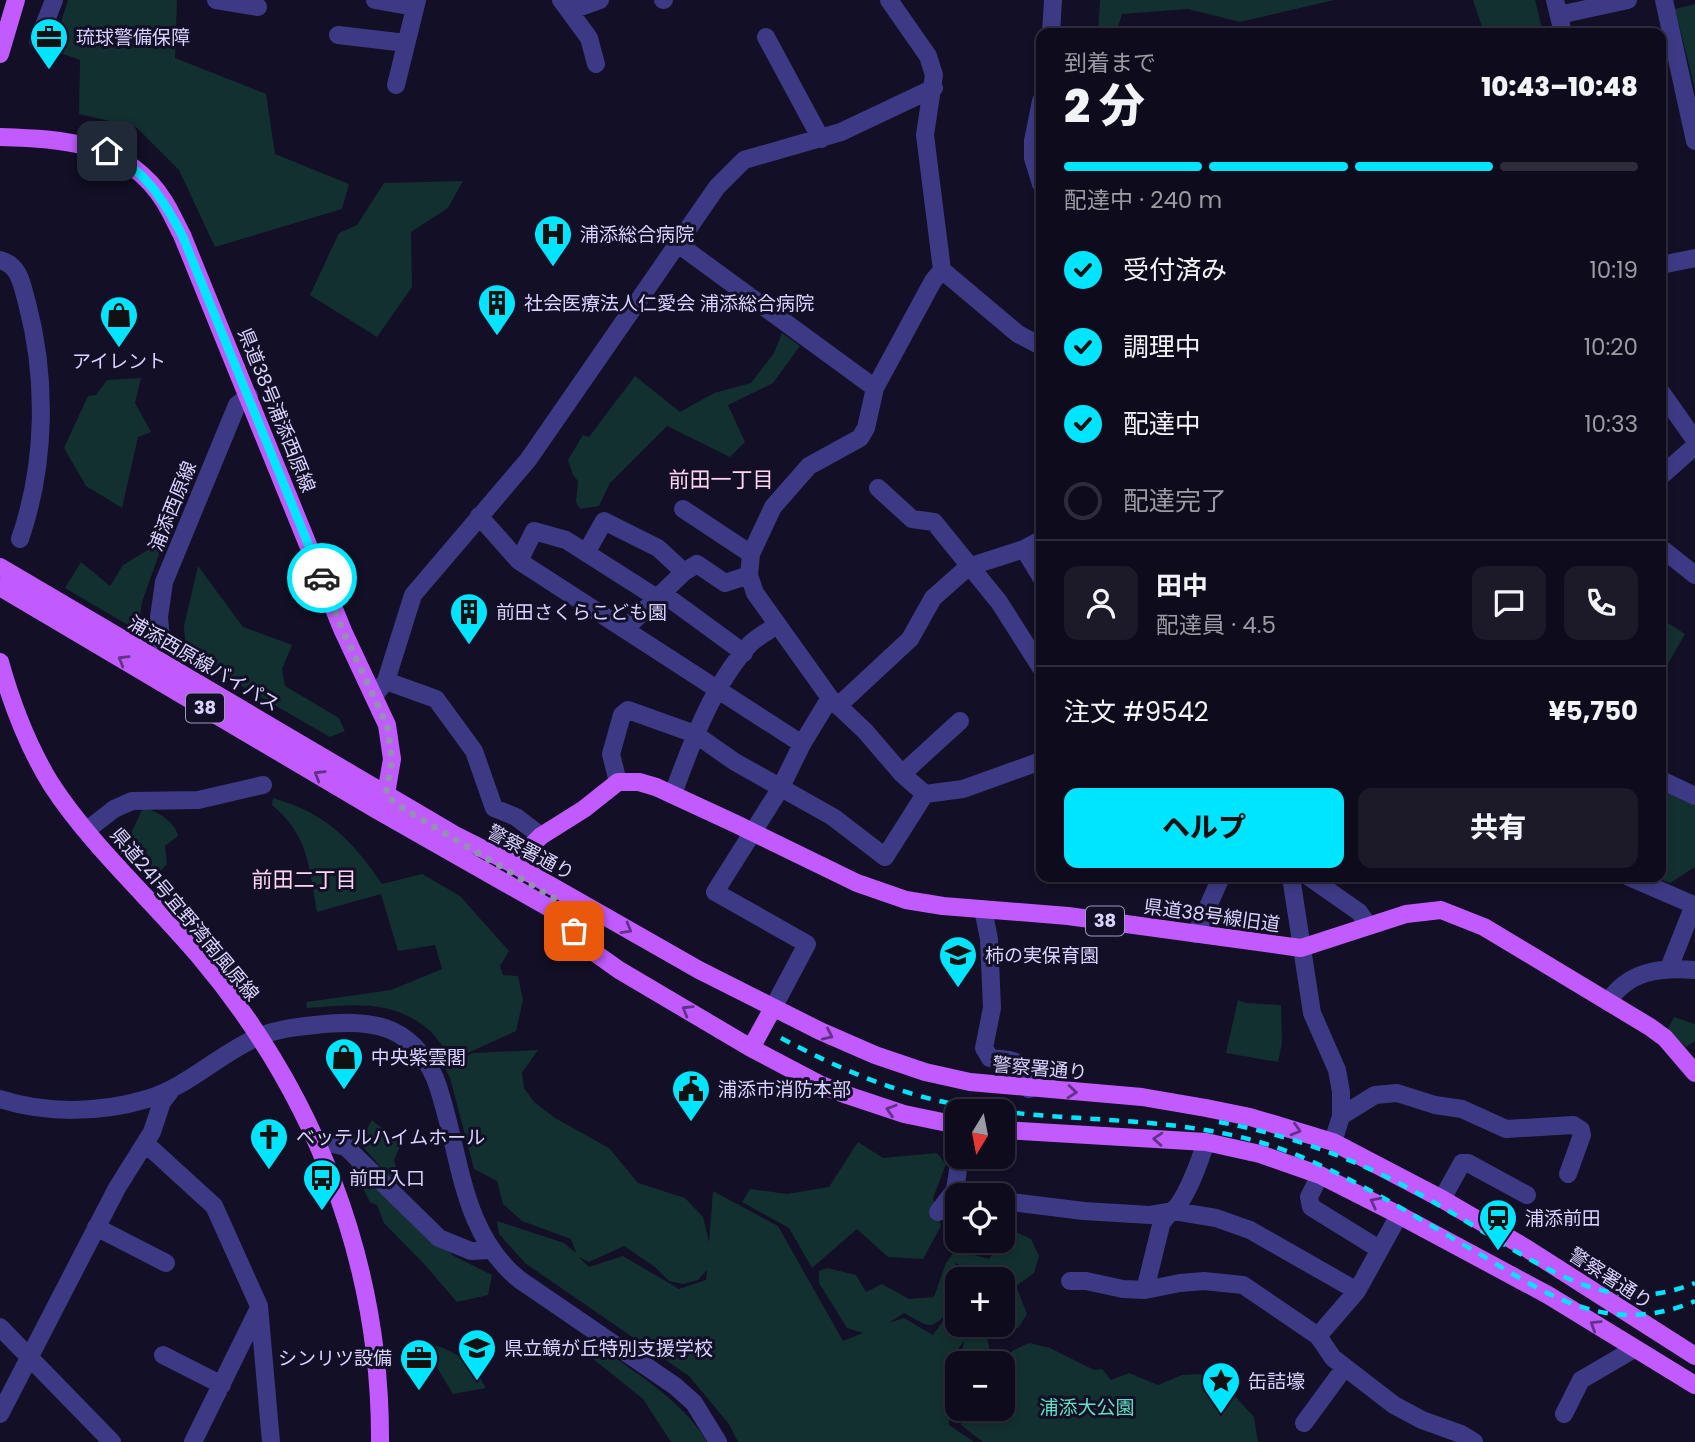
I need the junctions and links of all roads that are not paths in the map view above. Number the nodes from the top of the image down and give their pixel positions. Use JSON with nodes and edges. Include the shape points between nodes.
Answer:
{"nodes":[{"id":1,"x":16,"y":0,"type":"edge"},
{"id":2,"x":54,"y":0,"type":"edge"},
{"id":3,"x":216,"y":0,"type":"edge"},
{"id":4,"x":375,"y":0,"type":"edge"},
{"id":5,"x":600,"y":0,"type":"edge"},
{"id":6,"x":889,"y":0,"type":"edge"},
{"id":7,"x":1053,"y":0,"type":"edge"},
{"id":8,"x":1628,"y":0,"type":"edge"},
{"id":9,"x":1664,"y":0,"type":"edge"},
{"id":10,"x":415,"y":3,"type":"edge"},
{"id":11,"x":565,"y":6,"type":"edge"},
{"id":12,"x":258,"y":7,"type":"dead end"},
{"id":13,"x":1557,"y":7,"type":"edge"},
{"id":14,"x":1051,"y":28,"type":"edge"},
{"id":15,"x":1562,"y":28,"type":"edge"},
{"id":16,"x":338,"y":35,"type":"dead end"},
{"id":17,"x":766,"y":37,"type":"dead end"},
{"id":18,"x":38,"y":41,"type":"dead end"},
{"id":19,"x":406,"y":43,"type":"junction"},
{"id":20,"x":0,"y":54,"type":"edge"},
{"id":21,"x":596,"y":64,"type":"dead end"},
{"id":22,"x":396,"y":85,"type":"dead end"},
{"id":23,"x":933,"y":88,"type":"junction"},
{"id":24,"x":1036,"y":126,"type":"edge"},
{"id":25,"x":0,"y":137,"type":"edge"},
{"id":26,"x":821,"y":139,"type":"junction"},
{"id":27,"x":1695,"y":141,"type":"edge"},
{"id":28,"x":1036,"y":168,"type":"edge"},
{"id":29,"x":678,"y":244,"type":"junction"},
{"id":30,"x":1695,"y":258,"type":"edge"},
{"id":31,"x":0,"y":260,"type":"edge"},
{"id":32,"x":1666,"y":264,"type":"edge"},
{"id":33,"x":942,"y":270,"type":"junction"},
{"id":34,"x":1036,"y":343,"type":"edge"},
{"id":35,"x":875,"y":388,"type":"junction"},
{"id":36,"x":249,"y":396,"type":"junction"},
{"id":37,"x":1666,"y":399,"type":"edge"},
{"id":38,"x":1695,"y":440,"type":"edge"},
{"id":39,"x":1695,"y":446,"type":"edge"},
{"id":40,"x":1666,"y":472,"type":"edge"},
{"id":41,"x":878,"y":488,"type":"dead end"},
{"id":42,"x":683,"y":509,"type":"dead end"},
{"id":43,"x":479,"y":516,"type":"junction"},
{"id":44,"x":20,"y":539,"type":"dead end"},
{"id":45,"x":1036,"y":543,"type":"edge"},
{"id":46,"x":1024,"y":549,"type":"junction"},
{"id":47,"x":1666,"y":552,"type":"edge"},
{"id":48,"x":586,"y":553,"type":"junction"},
{"id":49,"x":751,"y":554,"type":"junction"},
{"id":50,"x":519,"y":561,"type":"junction"},
{"id":51,"x":0,"y":567,"type":"edge"},
{"id":52,"x":968,"y":567,"type":"junction"},
{"id":53,"x":1036,"y":569,"type":"edge"},
{"id":54,"x":684,"y":572,"type":"junction"},
{"id":55,"x":750,"y":575,"type":"junction"},
{"id":56,"x":1695,"y":575,"type":"edge"},
{"id":57,"x":0,"y":587,"type":"edge"},
{"id":58,"x":659,"y":595,"type":"junction"},
{"id":59,"x":36,"y":598,"type":"junction"},
{"id":60,"x":777,"y":625,"type":"junction"},
{"id":61,"x":625,"y":629,"type":"junction"},
{"id":62,"x":161,"y":641,"type":"dead end"},
{"id":63,"x":744,"y":653,"type":"junction"},
{"id":64,"x":1036,"y":660,"type":"edge"},
{"id":65,"x":0,"y":662,"type":"edge"},
{"id":66,"x":386,"y":681,"type":"junction"},
{"id":67,"x":718,"y":690,"type":"junction"},
{"id":68,"x":374,"y":696,"type":"junction"},
{"id":69,"x":834,"y":702,"type":"junction"},
{"id":70,"x":960,"y":722,"type":"dead end"},
{"id":71,"x":695,"y":734,"type":"junction"},
{"id":72,"x":802,"y":744,"type":"junction"},
{"id":73,"x":1036,"y":763,"type":"edge"},
{"id":74,"x":902,"y":774,"type":"junction"},
{"id":75,"x":618,"y":782,"type":"junction"},
{"id":76,"x":1666,"y":782,"type":"edge"},
{"id":77,"x":263,"y":785,"type":"dead end"},
{"id":78,"x":780,"y":789,"type":"junction"},
{"id":79,"x":673,"y":794,"type":"junction"},
{"id":80,"x":925,"y":794,"type":"junction"},
{"id":81,"x":1695,"y":796,"type":"edge"},
{"id":82,"x":382,"y":802,"type":"junction"},
{"id":83,"x":87,"y":830,"type":"junction"},
{"id":84,"x":752,"y":833,"type":"junction"},
{"id":85,"x":541,"y":836,"type":"junction"},
{"id":86,"x":513,"y":864,"type":"junction"},
{"id":87,"x":1219,"y":882,"type":"edge"},
{"id":88,"x":1292,"y":882,"type":"edge"},
{"id":89,"x":1316,"y":882,"type":"edge"},
{"id":90,"x":1641,"y":882,"type":"edge"},
{"id":91,"x":983,"y":909,"type":"junction"},
{"id":92,"x":1368,"y":925,"type":"junction"},
{"id":93,"x":1196,"y":934,"type":"junction"},
{"id":94,"x":1301,"y":948,"type":"junction"},
{"id":95,"x":1669,"y":968,"type":"junction"},
{"id":96,"x":1695,"y":970,"type":"edge"},
{"id":97,"x":1608,"y":1002,"type":"junction"},
{"id":98,"x":773,"y":1008,"type":"junction"},
{"id":99,"x":260,"y":1036,"type":"junction"},
{"id":100,"x":751,"y":1048,"type":"junction"},
{"id":101,"x":1695,"y":1073,"type":"edge"},
{"id":102,"x":1029,"y":1088,"type":"junction"},
{"id":103,"x":172,"y":1089,"type":"junction"},
{"id":104,"x":0,"y":1099,"type":"edge"},
{"id":105,"x":124,"y":1104,"type":"junction"},
{"id":106,"x":1341,"y":1116,"type":"junction"},
{"id":107,"x":945,"y":1123,"type":"edge"},
{"id":108,"x":1015,"y":1131,"type":"edge"},
{"id":109,"x":317,"y":1140,"type":"junction"},
{"id":110,"x":1206,"y":1142,"type":"junction"},
{"id":111,"x":1333,"y":1142,"type":"junction"},
{"id":112,"x":145,"y":1143,"type":"junction"},
{"id":113,"x":1568,"y":1174,"type":"dead end"},
{"id":114,"x":1320,"y":1175,"type":"junction"},
{"id":115,"x":1527,"y":1195,"type":"dead end"},
{"id":116,"x":1442,"y":1199,"type":"junction"},
{"id":117,"x":1015,"y":1202,"type":"edge"},
{"id":118,"x":945,"y":1203,"type":"edge"},
{"id":119,"x":1174,"y":1211,"type":"junction"},
{"id":120,"x":938,"y":1212,"type":"dead end"},
{"id":121,"x":1399,"y":1214,"type":"junction"},
{"id":122,"x":96,"y":1227,"type":"junction"},
{"id":123,"x":1379,"y":1249,"type":"junction"},
{"id":124,"x":489,"y":1250,"type":"junction"},
{"id":125,"x":166,"y":1263,"type":"dead end"},
{"id":126,"x":1070,"y":1281,"type":"dead end"},
{"id":127,"x":1145,"y":1290,"type":"junction"},
{"id":128,"x":1357,"y":1291,"type":"junction"},
{"id":129,"x":259,"y":1306,"type":"junction"},
{"id":130,"x":0,"y":1327,"type":"edge"},
{"id":131,"x":1318,"y":1336,"type":"junction"},
{"id":132,"x":1634,"y":1349,"type":"junction"},
{"id":133,"x":163,"y":1356,"type":"dead end"},
{"id":134,"x":1695,"y":1356,"type":"edge"},
{"id":135,"x":30,"y":1357,"type":"junction"},
{"id":136,"x":1345,"y":1367,"type":"junction"},
{"id":137,"x":222,"y":1385,"type":"junction"},
{"id":138,"x":1695,"y":1385,"type":"edge"},
{"id":139,"x":0,"y":1414,"type":"edge"},
{"id":140,"x":1564,"y":1415,"type":"dead end"},
{"id":141,"x":1304,"y":1423,"type":"dead end"},
{"id":142,"x":103,"y":1438,"type":"edge"},
{"id":143,"x":193,"y":1442,"type":"edge"},
{"id":144,"x":271,"y":1442,"type":"edge"},
{"id":145,"x":380,"y":1442,"type":"edge"},
{"id":146,"x":718,"y":1442,"type":"edge"},
{"id":147,"x":1474,"y":1442,"type":"edge"}],
"edges":[{"from":1,"to":20,"type":"main road"},
{"from":2,"to":18,"type":"street"},
{"from":3,"to":12,"type":"street"},
{"from":4,"to":10,"type":"street"},
{"from":5,"to":11,"type":"street"},
{"from":6,"to":23,"type":"street","via":[[928,56]]},
{"from":7,"to":14,"type":"street"},
{"from":8,"to":13,"type":"street"},
{"from":9,"to":27,"type":"street"},
{"from":10,"to":19,"type":"street"},
{"from":11,"to":21,"type":"street","via":[[589,38]]},
{"from":13,"to":15,"type":"street"},
{"from":16,"to":19,"type":"street"},
{"from":17,"to":26,"type":"street"},
{"from":19,"to":22,"type":"street"},
{"from":23,"to":26,"type":"street"},
{"from":23,"to":33,"type":"street","via":[[925,135]]},
{"from":24,"to":28,"type":"street"},
{"from":25,"to":36,"type":"main road","name":"県道38号浦添西原線","via":[[90,146],[122,159],[143,176],[164,201],[182,235]]},
{"from":26,"to":29,"type":"street","via":[[744,160],[717,187]]},
{"from":29,"to":35,"type":"street"},
{"from":29,"to":43,"type":"street","via":[[528,460]]},
{"from":30,"to":32,"type":"street"},
{"from":31,"to":44,"type":"street","via":[[11,264],[20,278],[40,386],[36,466],[30,511]]},
{"from":33,"to":34,"type":"street","via":[[1018,334]]},
{"from":33,"to":35,"type":"street"},
{"from":35,"to":49,"type":"street","via":[[860,438],[809,466],[773,507]]},
{"from":36,"to":62,"type":"street","name":"浦添西原線","via":[[237,405],[170,564],[161,600]]},
{"from":36,"to":68,"type":"main road","name":"県道38号浦添西原線","via":[[343,631]]},
{"from":37,"to":38,"type":"street"},
{"from":39,"to":40,"type":"street"},
{"from":41,"to":52,"type":"street","via":[[912,519],[933,522]]},
{"from":42,"to":49,"type":"street"},
{"from":43,"to":50,"type":"street"},
{"from":43,"to":66,"type":"street","via":[[413,595]]},
{"from":45,"to":46,"type":"street"},
{"from":46,"to":52,"type":"street"},
{"from":46,"to":53,"type":"street"},
{"from":47,"to":56,"type":"street"},
{"from":48,"to":50,"type":"street","via":[[566,540],[534,531]]},
{"from":48,"to":54,"type":"street","via":[[604,521],[658,548]]},
{"from":48,"to":58,"type":"street"},
{"from":49,"to":55,"type":"street"},
{"from":50,"to":61,"type":"street"},
{"from":51,"to":59,"type":"main road","name":"浦添西原線バイパス","number":"38"},
{"from":52,"to":64,"type":"street","via":[[999,602]]},
{"from":52,"to":69,"type":"street","via":[[933,598],[910,639]]},
{"from":54,"to":55,"type":"street","via":[[697,564],[725,583]]},
{"from":54,"to":58,"type":"street"},
{"from":55,"to":60,"type":"street","via":[[755,593]]},
{"from":57,"to":59,"type":"main road","name":"浦添西原線バイパス","number":"38"},
{"from":58,"to":61,"type":"street"},
{"from":58,"to":63,"type":"street"},
{"from":59,"to":82,"type":"main road","name":"浦添西原線バイパス","number":"38"},
{"from":60,"to":63,"type":"street"},
{"from":60,"to":69,"type":"street"},
{"from":61,"to":67,"type":"street"},
{"from":63,"to":67,"type":"street"},
{"from":65,"to":83,"type":"main road","name":"県道241号宜野湾南風原線","via":[[12,705],[34,754],[52,786]]},
{"from":66,"to":68,"type":"street"},
{"from":66,"to":85,"type":"street","via":[[436,699],[474,751],[494,808],[516,817]]},
{"from":67,"to":71,"type":"street"},
{"from":67,"to":72,"type":"street"},
{"from":68,"to":82,"type":"main road","name":"県道38号浦添西原線","via":[[391,743],[391,773]]},
{"from":69,"to":72,"type":"street"},
{"from":69,"to":74,"type":"street"},
{"from":70,"to":74,"type":"street"},
{"from":71,"to":75,"type":"street","via":[[628,710],[622,715],[611,754]]},
{"from":71,"to":78,"type":"street"},
{"from":71,"to":79,"type":"street"},
{"from":72,"to":78,"type":"street"},
{"from":73,"to":80,"type":"street","via":[[962,789]]},
{"from":74,"to":80,"type":"street"},
{"from":75,"to":79,"type":"main road","name":"県道38号線旧道","number":"38","via":[[639,782]]},
{"from":75,"to":85,"type":"main road"},
{"from":76,"to":81,"type":"street"},
{"from":77,"to":83,"type":"street","via":[[198,800],[132,801]]},
{"from":78,"to":80,"type":"street","via":[[834,817],[885,857]]},
{"from":78,"to":84,"type":"street"},
{"from":79,"to":84,"type":"main road","name":"県道38号線旧道","number":"38"},
{"from":82,"to":86,"type":"main road","name":"警察署通り","number":"38"},
{"from":100,"to":82,"type":"main road","name":"警察署通り","number":"38","one_way":true,"via":[[619,970],[588,948],[561,914]]},
{"from":83,"to":99,"type":"main road","name":"県道241号宜野湾南風原線","via":[[199,956]]},
{"from":84,"to":91,"type":"main road","name":"県道38号線旧道","number":"38","via":[[857,883],[906,900]]},
{"from":84,"to":98,"type":"street","via":[[715,892],[807,944]]},
{"from":85,"to":86,"type":"main road"},
{"from":86,"to":98,"type":"main road","name":"警察署通り","number":"38","one_way":true},
{"from":87,"to":93,"type":"street"},
{"from":88,"to":94,"type":"street"},
{"from":89,"to":92,"type":"street","via":[[1359,912]]},
{"from":90,"to":95,"type":"street","via":[[1694,905]]},
{"from":91,"to":93,"type":"main road","name":"県道38号線旧道","number":"38"},
{"from":91,"to":102,"type":"street","via":[[992,1008],[984,1048],[990,1058],[1022,1065]]},
{"from":92,"to":94,"type":"main road","name":"県道38号線旧道","number":"38"},
{"from":92,"to":97,"type":"main road","name":"県道38号線旧道","number":"38","via":[[1429,910],[1452,913],[1484,927]]},
{"from":93,"to":94,"type":"main road","name":"県道38号線旧道","number":"38"},
{"from":94,"to":106,"type":"street","via":[[1312,1013],[1337,1070]]},
{"from":95,"to":96,"type":"street"},
{"from":95,"to":97,"type":"street","via":[[1645,972],[1623,983]]},
{"from":97,"to":101,"type":"main road","name":"県道38号線旧道","number":"38","via":[[1665,1038]]},
{"from":98,"to":100,"type":"main road"},
{"from":98,"to":102,"type":"main road","name":"警察署通り","number":"38","one_way":true,"via":[[849,1045],[925,1072]]},
{"from":99,"to":103,"type":"street"},
{"from":99,"to":109,"type":"main road","name":"県道241号宜野湾南風原線"},
{"from":99,"to":124,"type":"street","via":[[354,1021],[394,1032],[416,1049],[440,1089],[472,1213]]},
{"from":107,"to":100,"type":"main road","name":"警察署通り","number":"38","one_way":true,"via":[[904,1115],[846,1095]]},
{"from":102,"to":111,"type":"main road","name":"警察署通り","number":"38","one_way":true,"via":[[1194,1106]]},
{"from":103,"to":105,"type":"street"},
{"from":103,"to":112,"type":"street"},
{"from":104,"to":105,"type":"street","via":[[46,1109]]},
{"from":105,"to":112,"type":"street","via":[[147,1113],[150,1127]]},
{"from":106,"to":111,"type":"street"},
{"from":106,"to":113,"type":"street","via":[[1375,1095],[1397,1093],[1462,1109],[1506,1129],[1578,1126],[1582,1135]]},
{"from":110,"to":108,"type":"main road","one_way":true},
{"from":109,"to":124,"type":"street","via":[[346,1147],[439,1238],[471,1251]]},
{"from":109,"to":145,"type":"main road","name":"県道241号宜野湾南風原線","via":[[344,1210],[365,1289]]},
{"from":110,"to":114,"type":"main road"},
{"from":110,"to":119,"type":"street"},
{"from":111,"to":116,"type":"main road","name":"警察署通り","number":"38"},
{"from":112,"to":122,"type":"street"},
{"from":112,"to":129,"type":"street","via":[[214,1206]]},
{"from":121,"to":114,"type":"main road","one_way":true},
{"from":114,"to":123,"type":"street","via":[[1309,1197],[1311,1207]]},
{"from":115,"to":116,"type":"street","via":[[1462,1163]]},
{"from":116,"to":134,"type":"main road","name":"警察署通り","number":"38"},
{"from":117,"to":119,"type":"street","via":[[1150,1215]]},
{"from":118,"to":120,"type":"street"},
{"from":119,"to":127,"type":"street","via":[[1161,1225]]},
{"from":119,"to":128,"type":"street","via":[[1231,1222]]},
{"from":121,"to":123,"type":"street"},
{"from":132,"to":121,"type":"main road","one_way":true},
{"from":122,"to":125,"type":"street"},
{"from":122,"to":135,"type":"street"},
{"from":123,"to":128,"type":"street"},
{"from":124,"to":146,"type":"street","via":[[520,1280],[675,1386],[694,1403]]},
{"from":126,"to":127,"type":"street"},
{"from":127,"to":131,"type":"street","via":[[1204,1281],[1242,1285]]},
{"from":128,"to":131,"type":"street"},
{"from":129,"to":137,"type":"street"},
{"from":129,"to":144,"type":"street"},
{"from":130,"to":135,"type":"street"},
{"from":131,"to":136,"type":"street"},
{"from":132,"to":138,"type":"main road"},
{"from":132,"to":140,"type":"street","via":[[1581,1380]]},
{"from":133,"to":137,"type":"street"},
{"from":135,"to":139,"type":"street"},
{"from":135,"to":142,"type":"street"},
{"from":136,"to":141,"type":"street"},
{"from":136,"to":147,"type":"street","via":[[1394,1405]]},
{"from":137,"to":143,"type":"street"}]}
